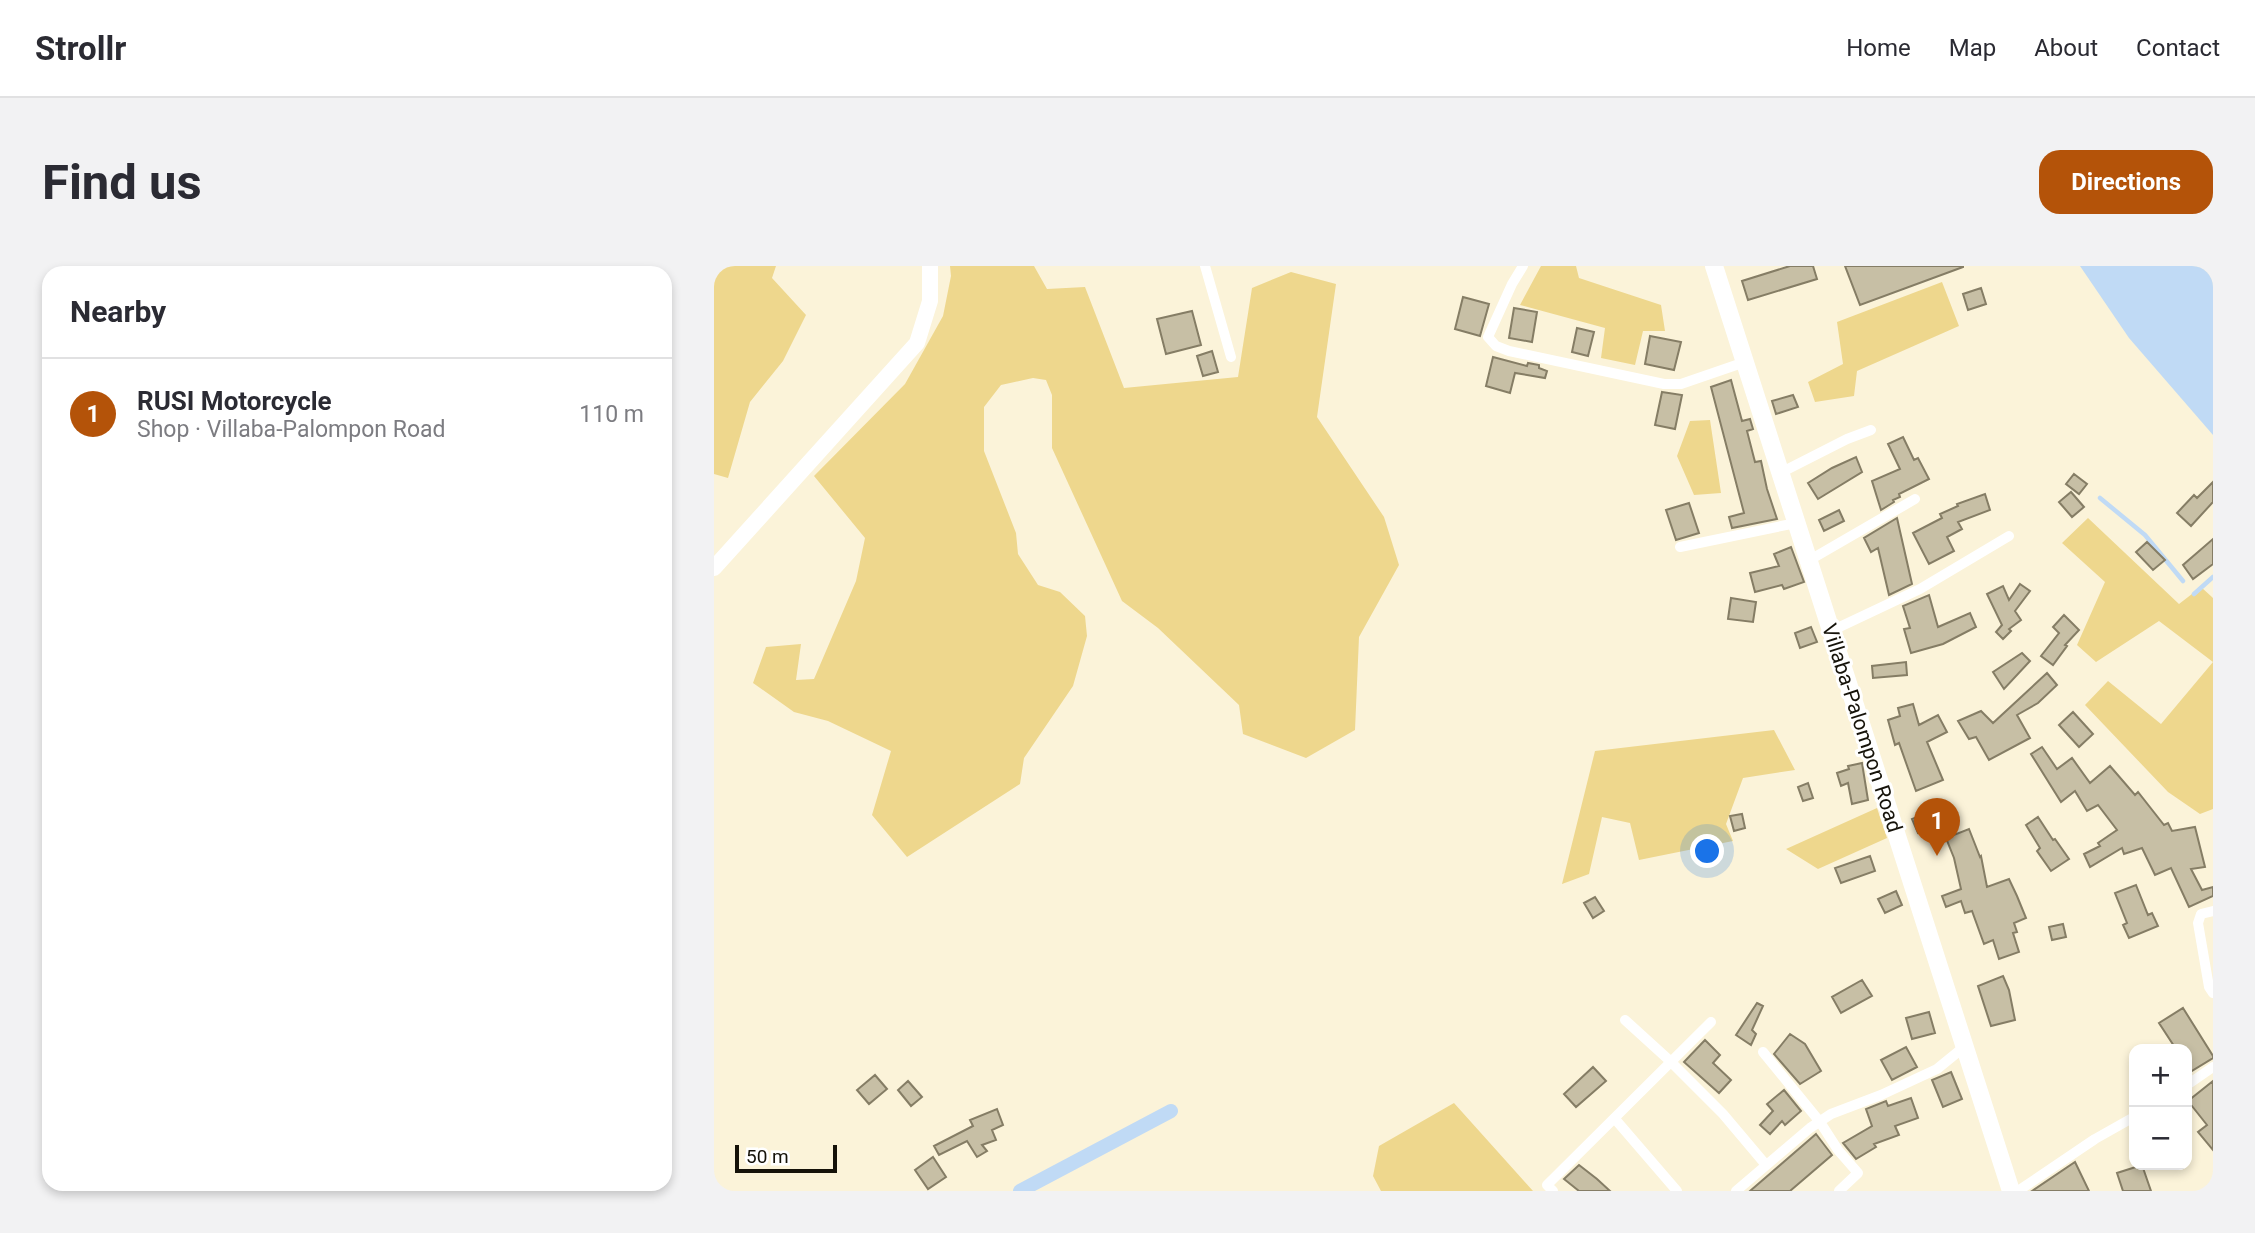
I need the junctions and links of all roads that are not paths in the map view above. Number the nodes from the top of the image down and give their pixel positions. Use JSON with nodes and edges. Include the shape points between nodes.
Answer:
{"nodes":[{"id":1,"x":930,"y":266,"type":"edge"},
{"id":2,"x":1205,"y":266,"type":"edge"},
{"id":3,"x":1523,"y":266,"type":"edge"},
{"id":4,"x":1714,"y":266,"type":"edge"},
{"id":5,"x":1231,"y":357,"type":"dead end"},
{"id":6,"x":1745,"y":362,"type":"junction"},
{"id":7,"x":1871,"y":430,"type":"dead end"},
{"id":8,"x":1780,"y":473,"type":"junction"},
{"id":9,"x":1915,"y":499,"type":"dead end"},
{"id":10,"x":1796,"y":523,"type":"junction"},
{"id":11,"x":2009,"y":536,"type":"dead end"},
{"id":12,"x":1680,"y":547,"type":"dead end"},
{"id":13,"x":1808,"y":561,"type":"junction"},
{"id":14,"x":714,"y":568,"type":"edge"},
{"id":15,"x":1831,"y":631,"type":"junction"},
{"id":16,"x":2213,"y":911,"type":"edge"},
{"id":17,"x":2213,"y":993,"type":"edge"},
{"id":18,"x":1625,"y":1020,"type":"dead end"},
{"id":19,"x":1711,"y":1023,"type":"dead end"},
{"id":20,"x":1964,"y":1047,"type":"junction"},
{"id":21,"x":1763,"y":1052,"type":"dead end"},
{"id":22,"x":1672,"y":1063,"type":"junction"},
{"id":23,"x":2213,"y":1067,"type":"edge"},
{"id":24,"x":2192,"y":1081,"type":"edge"},
{"id":25,"x":1615,"y":1119,"type":"junction"},
{"id":26,"x":2129,"y":1120,"type":"edge"},
{"id":27,"x":1819,"y":1122,"type":"junction"},
{"id":28,"x":1766,"y":1165,"type":"junction"},
{"id":29,"x":1553,"y":1191,"type":"edge"},
{"id":30,"x":1676,"y":1191,"type":"edge"},
{"id":31,"x":1736,"y":1191,"type":"edge"},
{"id":32,"x":1839,"y":1191,"type":"edge"},
{"id":33,"x":2011,"y":1191,"type":"edge"},
{"id":34,"x":2018,"y":1191,"type":"edge"}],
"edges":[{"from":1,"to":14,"type":"main road","via":[[930,301],[917,343]]},
{"from":2,"to":5,"type":"street"},
{"from":3,"to":6,"type":"street","via":[[1488,337],[1496,346],[1664,384],[1681,384]]},
{"from":4,"to":6,"type":"main road","name":"Villaba-Palompon Road"},
{"from":6,"to":8,"type":"main road","name":"Villaba-Palompon Road"},
{"from":7,"to":8,"type":"street"},
{"from":8,"to":10,"type":"main road","name":"Villaba-Palompon Road"},
{"from":9,"to":13,"type":"street"},
{"from":10,"to":12,"type":"street"},
{"from":10,"to":13,"type":"main road","name":"Villaba-Palompon Road"},
{"from":11,"to":15,"type":"street","via":[[1920,589]]},
{"from":13,"to":15,"type":"main road","name":"Villaba-Palompon Road"},
{"from":15,"to":20,"type":"main road","name":"Villaba-Palompon Road"},
{"from":16,"to":17,"type":"street","via":[[2201,914],[2198,923]]},
{"from":18,"to":22,"type":"street"},
{"from":19,"to":22,"type":"street"},
{"from":20,"to":27,"type":"street","via":[[1937,1069]]},
{"from":20,"to":33,"type":"main road","name":"Villaba-Palompon Road"},
{"from":21,"to":27,"type":"street"},
{"from":22,"to":25,"type":"street"},
{"from":22,"to":28,"type":"street"},
{"from":23,"to":24,"type":"street"},
{"from":25,"to":29,"type":"street","via":[[1548,1185]]},
{"from":25,"to":30,"type":"street"},
{"from":26,"to":34,"type":"street"},
{"from":27,"to":28,"type":"street"},
{"from":27,"to":32,"type":"street","via":[[1858,1173]]},
{"from":28,"to":31,"type":"street"}]}
